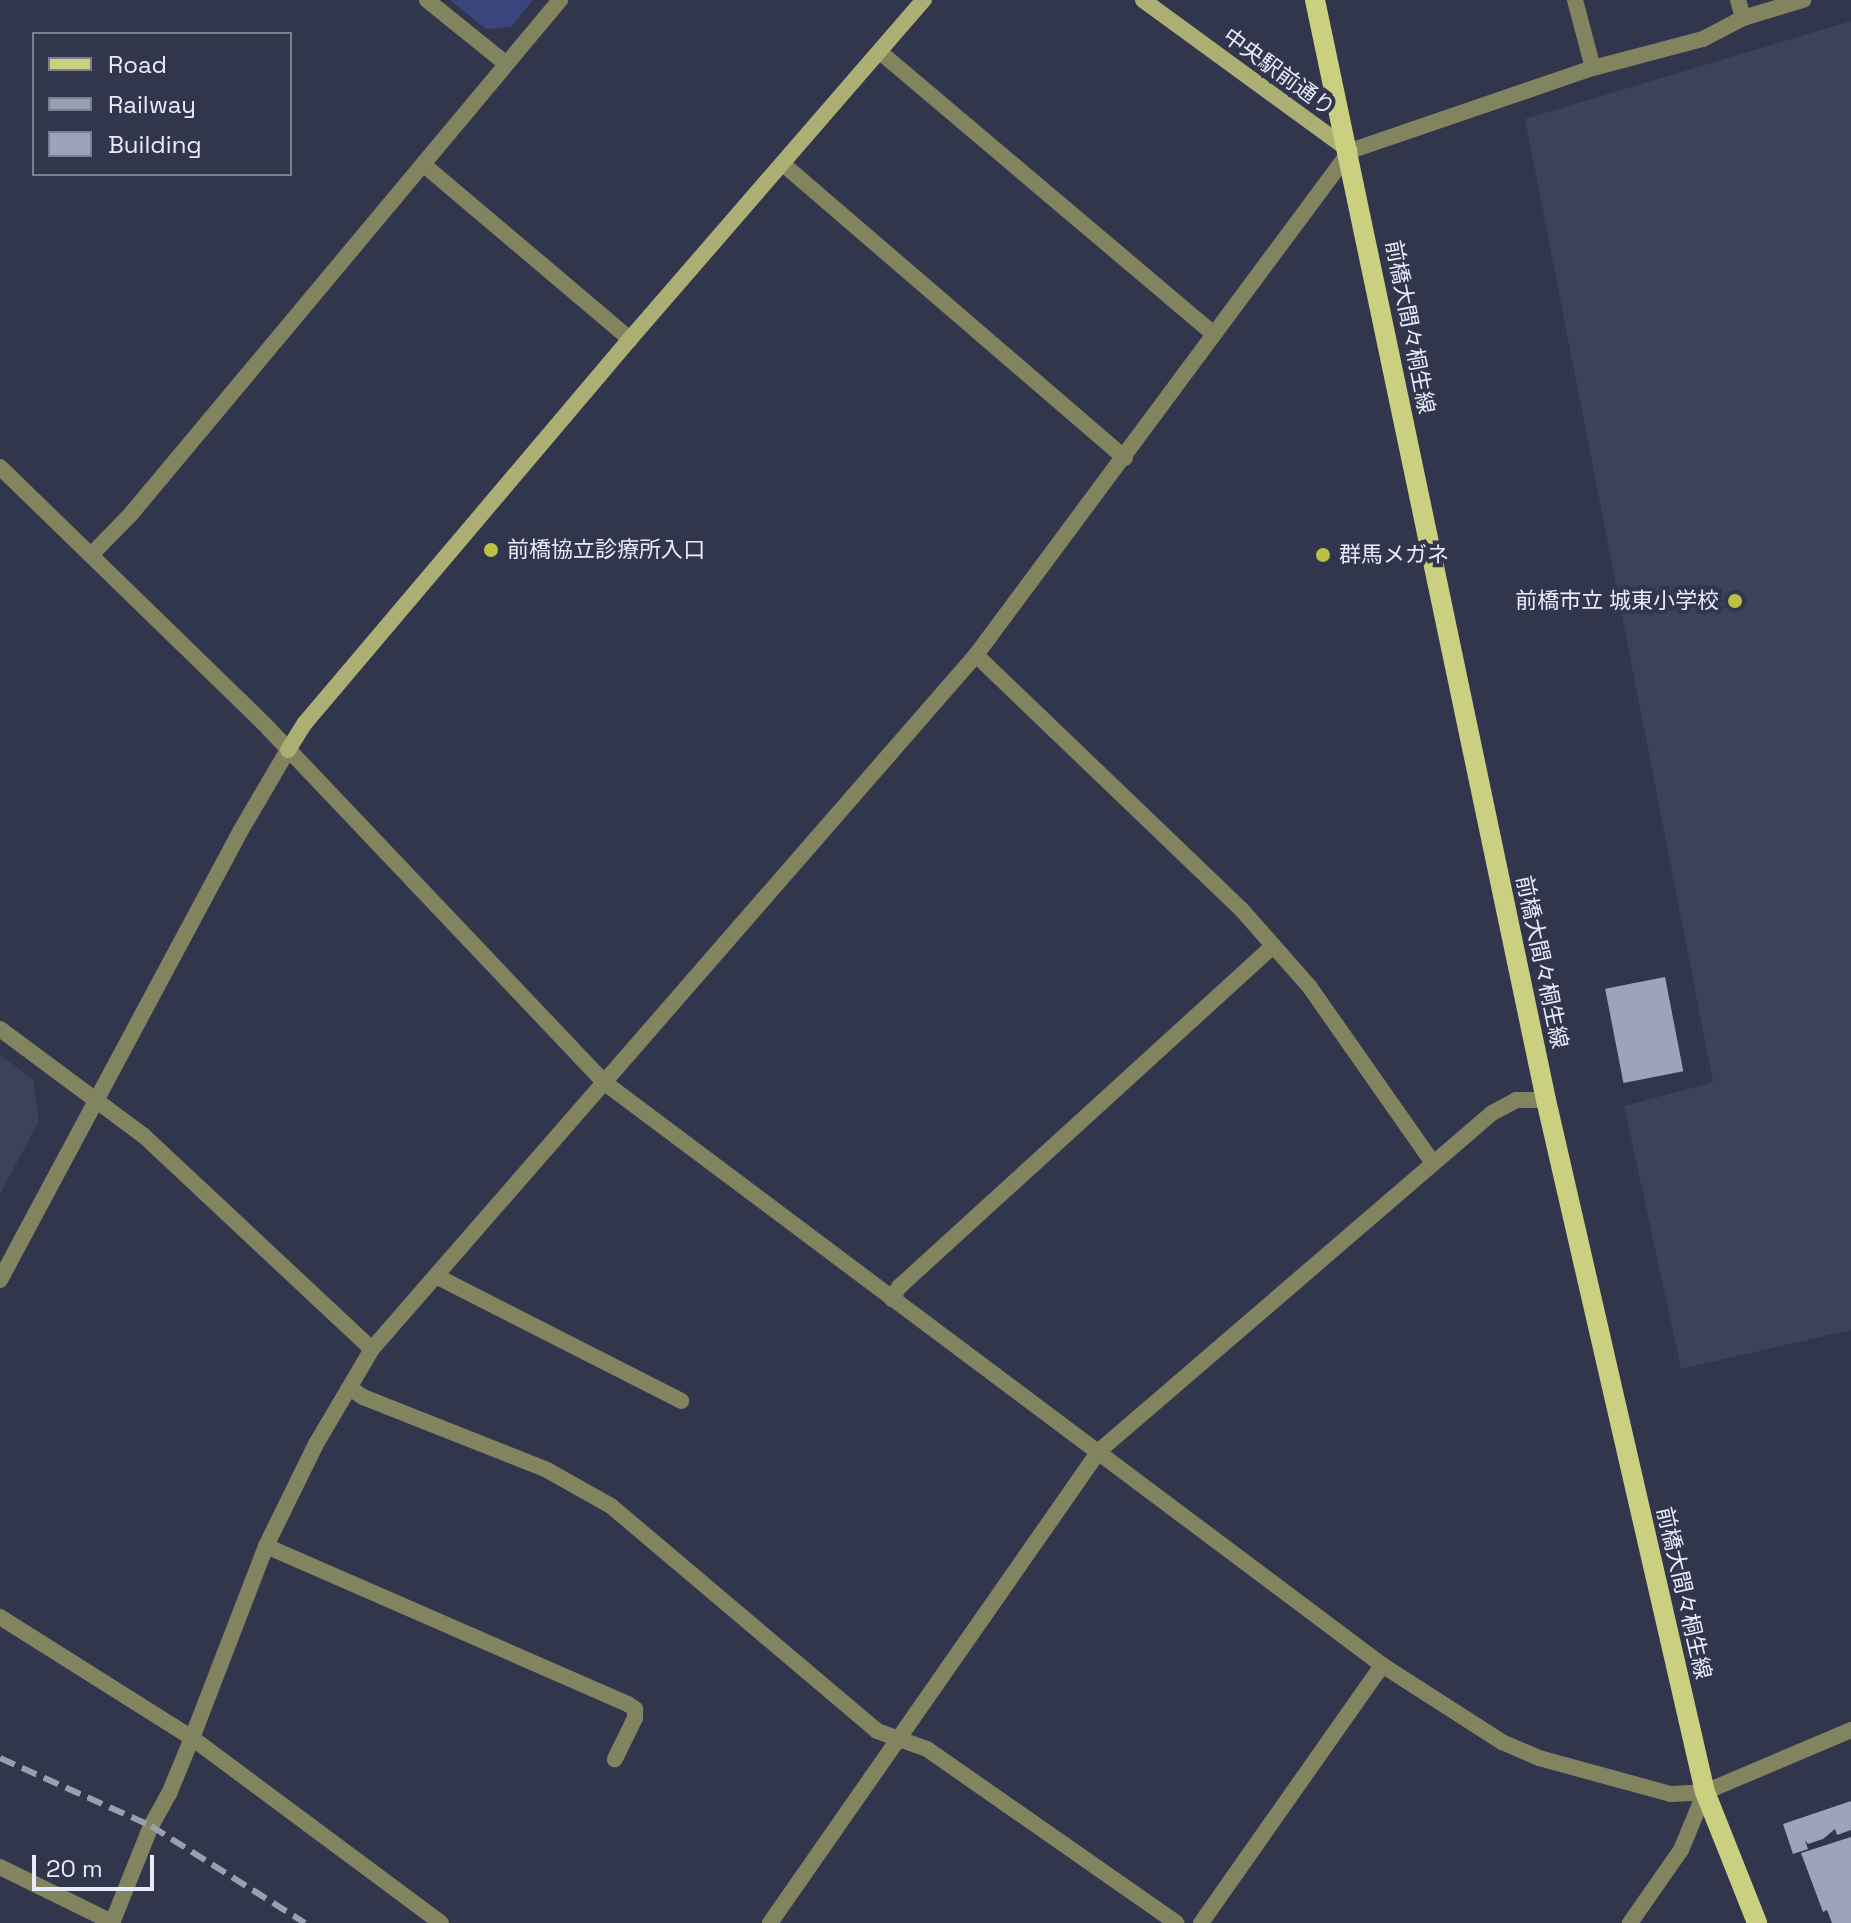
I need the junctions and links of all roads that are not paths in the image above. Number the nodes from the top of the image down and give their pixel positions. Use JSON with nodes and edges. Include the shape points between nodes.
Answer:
{"nodes":[{"id":1,"x":427,"y":0,"type":"edge"},
{"id":2,"x":560,"y":0,"type":"edge"},
{"id":3,"x":924,"y":0,"type":"edge"},
{"id":4,"x":1143,"y":0,"type":"edge"},
{"id":5,"x":1315,"y":0,"type":"edge"},
{"id":6,"x":1575,"y":0,"type":"edge"},
{"id":7,"x":1738,"y":0,"type":"edge"},
{"id":8,"x":1803,"y":0,"type":"edge"},
{"id":9,"x":1743,"y":18,"type":"junction"},
{"id":10,"x":880,"y":52,"type":"junction"},
{"id":11,"x":505,"y":63,"type":"junction"},
{"id":12,"x":1593,"y":68,"type":"junction"},
{"id":13,"x":1350,"y":151,"type":"junction"},
{"id":14,"x":783,"y":164,"type":"junction"},
{"id":15,"x":424,"y":165,"type":"junction"},
{"id":16,"x":1214,"y":334,"type":"junction"},
{"id":17,"x":630,"y":339,"type":"junction"},
{"id":18,"x":1125,"y":458,"type":"junction"},
{"id":19,"x":0,"y":467,"type":"edge"},
{"id":20,"x":92,"y":554,"type":"junction"},
{"id":21,"x":976,"y":655,"type":"junction"},
{"id":22,"x":288,"y":750,"type":"junction"},
{"id":23,"x":1273,"y":946,"type":"junction"},
{"id":24,"x":0,"y":1029,"type":"edge"},
{"id":25,"x":605,"y":1083,"type":"junction"},
{"id":26,"x":1546,"y":1100,"type":"junction"},
{"id":27,"x":98,"y":1101,"type":"junction"},
{"id":28,"x":1433,"y":1163,"type":"junction"},
{"id":29,"x":438,"y":1277,"type":"junction"},
{"id":30,"x":0,"y":1280,"type":"edge"},
{"id":31,"x":892,"y":1299,"type":"junction"},
{"id":32,"x":372,"y":1349,"type":"junction"},
{"id":33,"x":350,"y":1388,"type":"junction"},
{"id":34,"x":681,"y":1401,"type":"dead end"},
{"id":35,"x":1099,"y":1451,"type":"junction"},
{"id":36,"x":266,"y":1546,"type":"junction"},
{"id":37,"x":0,"y":1617,"type":"edge"},
{"id":38,"x":1382,"y":1665,"type":"junction"},
{"id":39,"x":1851,"y":1730,"type":"edge"},
{"id":40,"x":192,"y":1738,"type":"junction"},
{"id":41,"x":899,"y":1741,"type":"junction"},
{"id":42,"x":615,"y":1759,"type":"dead end"},
{"id":43,"x":1705,"y":1792,"type":"junction"},
{"id":44,"x":0,"y":1867,"type":"edge"},
{"id":45,"x":112,"y":1923,"type":"edge"},
{"id":46,"x":441,"y":1923,"type":"edge"},
{"id":47,"x":770,"y":1923,"type":"edge"},
{"id":48,"x":1176,"y":1923,"type":"edge"},
{"id":49,"x":1201,"y":1923,"type":"edge"},
{"id":50,"x":1630,"y":1923,"type":"edge"},
{"id":51,"x":1757,"y":1923,"type":"edge"}],
"edges":[{"from":1,"to":11,"type":"street"},
{"from":2,"to":11,"type":"street"},
{"from":3,"to":10,"type":"street"},
{"from":4,"to":13,"type":"street","name":"中央駅前通り"},
{"from":5,"to":13,"type":"main road","name":"前橋大間々桐生線"},
{"from":6,"to":12,"type":"street"},
{"from":7,"to":9,"type":"street"},
{"from":8,"to":9,"type":"street"},
{"from":9,"to":12,"type":"street","via":[[1703,39]]},
{"from":10,"to":14,"type":"street"},
{"from":10,"to":16,"type":"street"},
{"from":11,"to":15,"type":"street"},
{"from":12,"to":13,"type":"street"},
{"from":13,"to":16,"type":"street"},
{"from":13,"to":26,"type":"main road","name":"前橋大間々桐生線"},
{"from":14,"to":17,"type":"street"},
{"from":14,"to":18,"type":"street"},
{"from":15,"to":17,"type":"street"},
{"from":15,"to":20,"type":"street"},
{"from":16,"to":18,"type":"street"},
{"from":17,"to":22,"type":"street","via":[[305,723]]},
{"from":18,"to":21,"type":"street"},
{"from":19,"to":20,"type":"street"},
{"from":20,"to":22,"type":"street"},
{"from":21,"to":23,"type":"street","via":[[1241,909]]},
{"from":21,"to":25,"type":"street"},
{"from":22,"to":25,"type":"street"},
{"from":22,"to":27,"type":"street"},
{"from":23,"to":28,"type":"street","via":[[1309,986]]},
{"from":23,"to":31,"type":"street","via":[[899,1287]]},
{"from":24,"to":27,"type":"street"},
{"from":25,"to":29,"type":"street"},
{"from":25,"to":31,"type":"street"},
{"from":26,"to":28,"type":"street","via":[[1516,1100],[1492,1113]]},
{"from":26,"to":43,"type":"main road","name":"前橋大間々桐生線"},
{"from":27,"to":30,"type":"street"},
{"from":27,"to":32,"type":"street","via":[[144,1136]]},
{"from":28,"to":35,"type":"street"},
{"from":29,"to":32,"type":"street"},
{"from":29,"to":34,"type":"street"},
{"from":31,"to":35,"type":"street"},
{"from":32,"to":33,"type":"street"},
{"from":33,"to":36,"type":"street"},
{"from":33,"to":41,"type":"street","via":[[547,1470],[611,1506],[877,1731]]},
{"from":35,"to":38,"type":"street"},
{"from":35,"to":41,"type":"street"},
{"from":36,"to":40,"type":"street"},
{"from":36,"to":42,"type":"street","via":[[628,1704],[635,1709],[635,1718]]},
{"from":37,"to":40,"type":"street"},
{"from":38,"to":43,"type":"street","via":[[1502,1742],[1539,1758],[1671,1794]]},
{"from":38,"to":49,"type":"street"},
{"from":39,"to":43,"type":"street"},
{"from":40,"to":45,"type":"street"},
{"from":40,"to":46,"type":"street"},
{"from":41,"to":47,"type":"street"},
{"from":41,"to":48,"type":"street","via":[[927,1749]]},
{"from":43,"to":50,"type":"street","via":[[1681,1850]]},
{"from":43,"to":51,"type":"main road","name":"前橋大間々桐生線"},
{"from":44,"to":45,"type":"street"}]}
